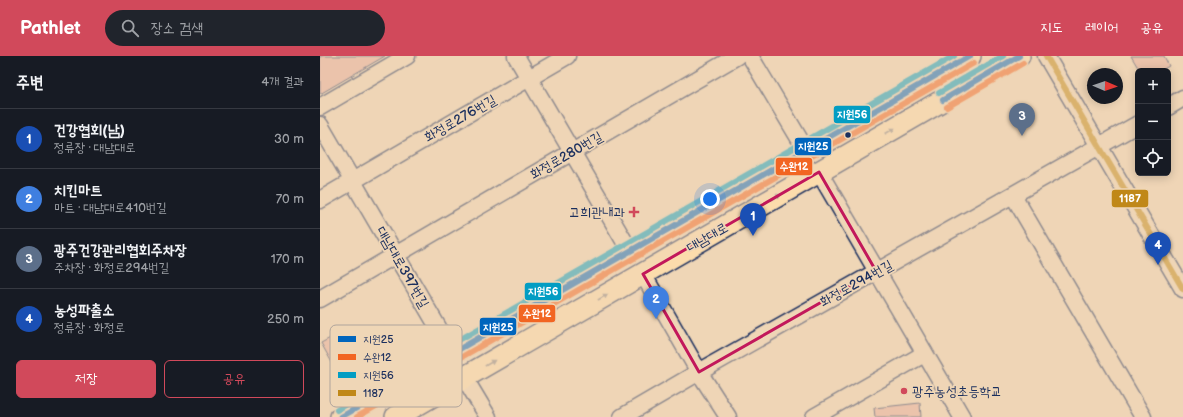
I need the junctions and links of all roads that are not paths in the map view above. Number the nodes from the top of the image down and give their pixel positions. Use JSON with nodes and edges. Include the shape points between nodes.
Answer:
{"nodes":[{"id":1,"x":407,"y":56,"type":"edge"},
{"id":2,"x":516,"y":56,"type":"edge"},
{"id":3,"x":567,"y":56,"type":"edge"},
{"id":4,"x":737,"y":56,"type":"edge"},
{"id":5,"x":750,"y":56,"type":"edge"},
{"id":6,"x":970,"y":56,"type":"edge"},
{"id":7,"x":1019,"y":56,"type":"edge"},
{"id":8,"x":1046,"y":56,"type":"edge"},
{"id":9,"x":529,"y":78,"type":"junction"},
{"id":10,"x":1183,"y":98,"type":"edge"},
{"id":11,"x":1171,"y":105,"type":"edge"},
{"id":12,"x":320,"y":107,"type":"edge"},
{"id":13,"x":320,"y":125,"type":"edge"},
{"id":14,"x":1135,"y":126,"type":"edge"},
{"id":15,"x":1098,"y":147,"type":"junction"},
{"id":16,"x":806,"y":150,"type":"junction"},
{"id":17,"x":572,"y":152,"type":"junction"},
{"id":18,"x":818,"y":172,"type":"junction"},
{"id":19,"x":353,"y":181,"type":"junction"},
{"id":20,"x":1013,"y":195,"type":"junction"},
{"id":21,"x":320,"y":200,"type":"edge"},
{"id":22,"x":630,"y":251,"type":"junction"},
{"id":23,"x":396,"y":254,"type":"junction"},
{"id":24,"x":876,"y":271,"type":"junction"},
{"id":25,"x":644,"y":274,"type":"junction"},
{"id":26,"x":1183,"y":289,"type":"edge"},
{"id":27,"x":320,"y":298,"type":"edge"},
{"id":28,"x":437,"y":325,"type":"edge"},
{"id":29,"x":462,"y":348,"type":"edge"},
{"id":30,"x":924,"y":354,"type":"junction"},
{"id":31,"x":699,"y":372,"type":"junction"},
{"id":32,"x":464,"y":378,"type":"joint"},
{"id":33,"x":358,"y":407,"type":"edge"},
{"id":34,"x":413,"y":407,"type":"edge"},
{"id":35,"x":340,"y":417,"type":"edge"},
{"id":36,"x":396,"y":417,"type":"edge"},
{"id":37,"x":488,"y":417,"type":"edge"},
{"id":38,"x":622,"y":417,"type":"edge"},
{"id":39,"x":728,"y":417,"type":"edge"},
{"id":40,"x":814,"y":417,"type":"edge"},
{"id":41,"x":962,"y":417,"type":"edge"},
{"id":42,"x":1143,"y":417,"type":"edge"}],
"edges":[{"from":1,"to":12,"type":"street"},
{"from":2,"to":9,"type":"street"},
{"from":3,"to":9,"type":"street","name":"화정로276번길"},
{"from":4,"to":17,"type":"street","name":"화정로280번길"},
{"from":5,"to":16,"type":"street"},
{"from":6,"to":16,"type":"main road","name":"대남대로"},
{"from":18,"to":7,"type":"main road","name":"대남대로","one_way":true},
{"from":8,"to":15,"type":"street"},
{"from":9,"to":17,"type":"street"},
{"from":9,"to":19,"type":"street","name":"화정로276번길"},
{"from":10,"to":11,"type":"street"},
{"from":13,"to":19,"type":"street","name":"대남대로397번길"},
{"from":14,"to":15,"type":"street","name":"화정로294번길"},
{"from":15,"to":20,"type":"street","name":"화정로294번길"},
{"from":15,"to":26,"type":"street"},
{"from":16,"to":22,"type":"main road","name":"대남대로"},
{"from":17,"to":22,"type":"street"},
{"from":17,"to":23,"type":"street","name":"화정로280번길"},
{"from":18,"to":24,"type":"street"},
{"from":25,"to":18,"type":"main road","name":"대남대로","one_way":true},
{"from":19,"to":21,"type":"street","name":"화정로276번길"},
{"from":19,"to":23,"type":"street","name":"대남대로397번길"},
{"from":20,"to":24,"type":"street","name":"화정로294번길"},
{"from":20,"to":42,"type":"street"},
{"from":22,"to":29,"type":"main road","name":"대남대로"},
{"from":23,"to":27,"type":"street","name":"화정로280번길"},
{"from":23,"to":28,"type":"street","name":"대남대로397번길"},
{"from":24,"to":30,"type":"street"},
{"from":24,"to":31,"type":"street","name":"화정로294번길"},
{"from":25,"to":31,"type":"street"},
{"from":32,"to":25,"type":"main road","name":"대남대로","one_way":true},
{"from":30,"to":40,"type":"street"},
{"from":30,"to":41,"type":"street"},
{"from":31,"to":38,"type":"street","name":"화정로294번길"},
{"from":31,"to":39,"type":"street"},
{"from":32,"to":37,"type":"street"},
{"from":33,"to":35,"type":"main road","name":"대남대로"},
{"from":34,"to":36,"type":"main road","name":"대남대로"}]}
